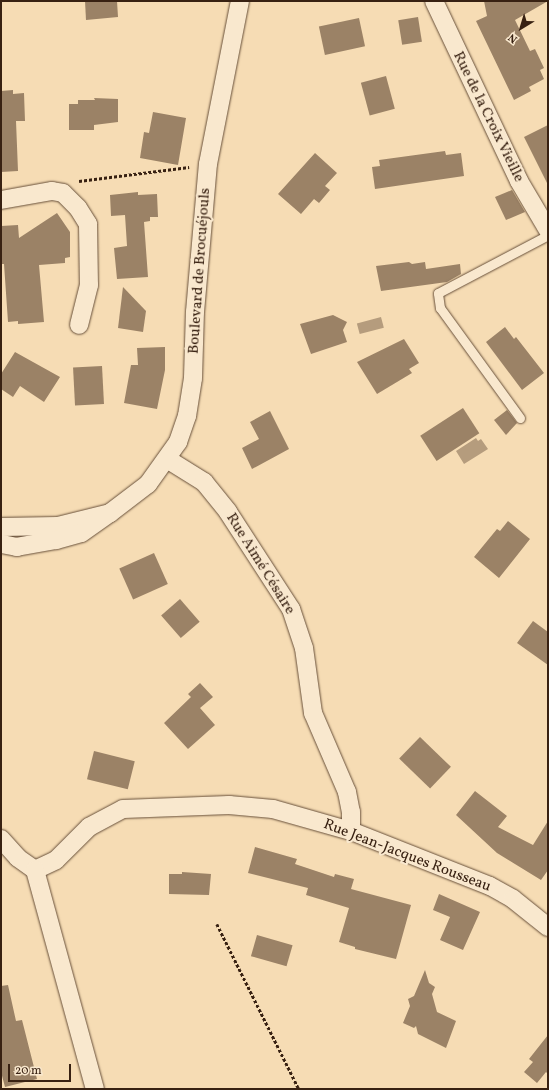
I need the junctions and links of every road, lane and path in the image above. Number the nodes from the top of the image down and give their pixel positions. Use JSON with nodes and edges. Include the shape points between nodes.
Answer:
{"nodes":[{"id":1,"x":240,"y":1,"type":"edge"},
{"id":2,"x":434,"y":1,"type":"edge"},
{"id":3,"x":208,"y":164,"type":"junction"},
{"id":4,"x":62,"y":193,"type":"junction"},
{"id":5,"x":1,"y":200,"type":"edge"},
{"id":6,"x":548,"y":230,"type":"edge"},
{"id":7,"x":548,"y":236,"type":"edge"},
{"id":8,"x":79,"y":325,"type":"dead end"},
{"id":9,"x":520,"y":418,"type":"dead end"},
{"id":10,"x":167,"y":459,"type":"junction"},
{"id":11,"x":110,"y":514,"type":"junction"},
{"id":12,"x":1,"y":527,"type":"edge"},
{"id":13,"x":1,"y":544,"type":"edge"},
{"id":14,"x":351,"y":831,"type":"junction"},
{"id":15,"x":1,"y":839,"type":"edge"},
{"id":16,"x":35,"y":870,"type":"junction"},
{"id":17,"x":217,"y":924,"type":"dead end"},
{"id":18,"x":548,"y":927,"type":"edge"},
{"id":19,"x":95,"y":1089,"type":"edge"},
{"id":20,"x":299,"y":1089,"type":"edge"}],
"edges":[{"from":1,"to":3,"type":"street","name":"Boulevard de Brocuéjouls"},
{"from":2,"to":6,"type":"street","name":"Rue de la Croix Vieille","via":[[519,181]]},
{"from":3,"to":4,"type":"path","via":[[138,176],[76,182]]},
{"from":3,"to":10,"type":"street","name":"Boulevard de Brocuéjouls","via":[[195,312],[193,378],[187,416],[178,442]]},
{"from":4,"to":5,"type":"street","via":[[52,191]]},
{"from":4,"to":8,"type":"street","via":[[78,208],[88,224],[90,286]]},
{"from":7,"to":9,"type":"lane","via":[[438,292],[440,308]]},
{"from":10,"to":11,"type":"street","name":"Boulevard de Brocuéjouls","via":[[148,484]]},
{"from":10,"to":14,"type":"street","name":"Rue Aimé Césaire","via":[[204,482],[228,512],[291,609],[304,648],[313,713],[347,792]]},
{"from":11,"to":12,"type":"street","name":"Boulevard de Brocuéjouls","via":[[58,526]]},
{"from":11,"to":13,"type":"street","name":"Boulevard de Brocuéjouls","via":[[82,533],[17,547]]},
{"from":14,"to":16,"type":"street","name":"Rue Jean-Jacques Rousseau","via":[[273,808],[229,805],[123,810],[89,827],[56,860]]},
{"from":14,"to":18,"type":"street","name":"Rue Jean-Jacques Rousseau","via":[[490,886],[513,899]]},
{"from":15,"to":16,"type":"street","via":[[18,858]]},
{"from":16,"to":19,"type":"street"},
{"from":17,"to":20,"type":"path"}]}
